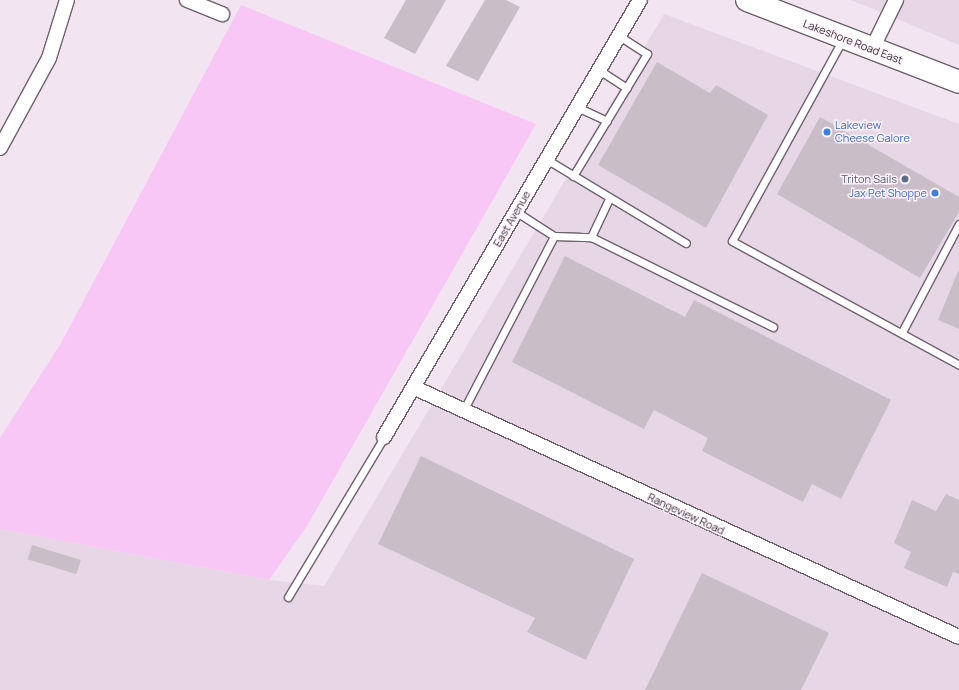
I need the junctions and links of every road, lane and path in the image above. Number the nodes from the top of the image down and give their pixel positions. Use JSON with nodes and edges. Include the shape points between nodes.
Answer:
{"nodes":[{"id":1,"x":67,"y":0,"type":"edge"},
{"id":2,"x":187,"y":0,"type":"edge"},
{"id":3,"x":640,"y":0,"type":"edge"},
{"id":4,"x":747,"y":0,"type":"edge"},
{"id":5,"x":896,"y":0,"type":"edge"},
{"id":6,"x":222,"y":14,"type":"dead end"},
{"id":7,"x":619,"y":36,"type":"junction"},
{"id":8,"x":844,"y":39,"type":"junction"},
{"id":9,"x":872,"y":49,"type":"junction"},
{"id":10,"x":599,"y":70,"type":"junction"},
{"id":11,"x":959,"y":82,"type":"edge"},
{"id":12,"x":627,"y":88,"type":"junction"},
{"id":13,"x":576,"y":108,"type":"junction"},
{"id":14,"x":607,"y":121,"type":"junction"},
{"id":15,"x":0,"y":148,"type":"edge"},
{"id":16,"x":546,"y":159,"type":"junction"},
{"id":17,"x":573,"y":176,"type":"junction"},
{"id":18,"x":609,"y":199,"type":"junction"},
{"id":19,"x":515,"y":211,"type":"junction"},
{"id":20,"x":959,"y":224,"type":"edge"},
{"id":21,"x":554,"y":236,"type":"junction"},
{"id":22,"x":591,"y":237,"type":"junction"},
{"id":23,"x":686,"y":243,"type":"dead end"},
{"id":24,"x":773,"y":327,"type":"dead end"},
{"id":25,"x":902,"y":332,"type":"junction"},
{"id":26,"x":959,"y":365,"type":"edge"},
{"id":27,"x":415,"y":388,"type":"junction"},
{"id":28,"x":463,"y":411,"type":"junction"},
{"id":29,"x":384,"y":437,"type":"joint"},
{"id":30,"x":288,"y":597,"type":"dead end"},
{"id":31,"x":959,"y":638,"type":"edge"}],
"edges":[{"from":1,"to":15,"type":"street","via":[[49,58]]},
{"from":2,"to":6,"type":"street"},
{"from":3,"to":7,"type":"street","name":"East Avenue"},
{"from":4,"to":8,"type":"main road","name":"Lakeshore Road East"},
{"from":5,"to":9,"type":"street"},
{"from":7,"to":10,"type":"street","name":"East Avenue"},
{"from":7,"to":12,"type":"lane","via":[[648,54]]},
{"from":8,"to":9,"type":"main road","name":"Lakeshore Road East"},
{"from":8,"to":25,"type":"lane","via":[[732,241]]},
{"from":9,"to":11,"type":"main road","name":"Lakeshore Road East"},
{"from":10,"to":12,"type":"lane"},
{"from":10,"to":13,"type":"street","name":"East Avenue"},
{"from":12,"to":14,"type":"lane"},
{"from":13,"to":14,"type":"lane"},
{"from":13,"to":16,"type":"street","name":"East Avenue"},
{"from":14,"to":17,"type":"lane"},
{"from":16,"to":17,"type":"lane"},
{"from":16,"to":19,"type":"street","name":"East Avenue"},
{"from":17,"to":18,"type":"lane"},
{"from":18,"to":22,"type":"lane"},
{"from":18,"to":23,"type":"lane"},
{"from":19,"to":21,"type":"lane"},
{"from":19,"to":27,"type":"street","name":"East Avenue"},
{"from":20,"to":25,"type":"lane"},
{"from":21,"to":22,"type":"lane"},
{"from":21,"to":28,"type":"lane"},
{"from":22,"to":24,"type":"lane"},
{"from":25,"to":26,"type":"lane"},
{"from":27,"to":28,"type":"street","name":"Rangeview Road"},
{"from":27,"to":29,"type":"street","name":"East Avenue"},
{"from":28,"to":31,"type":"street","name":"Rangeview Road"},
{"from":29,"to":30,"type":"lane"}]}
